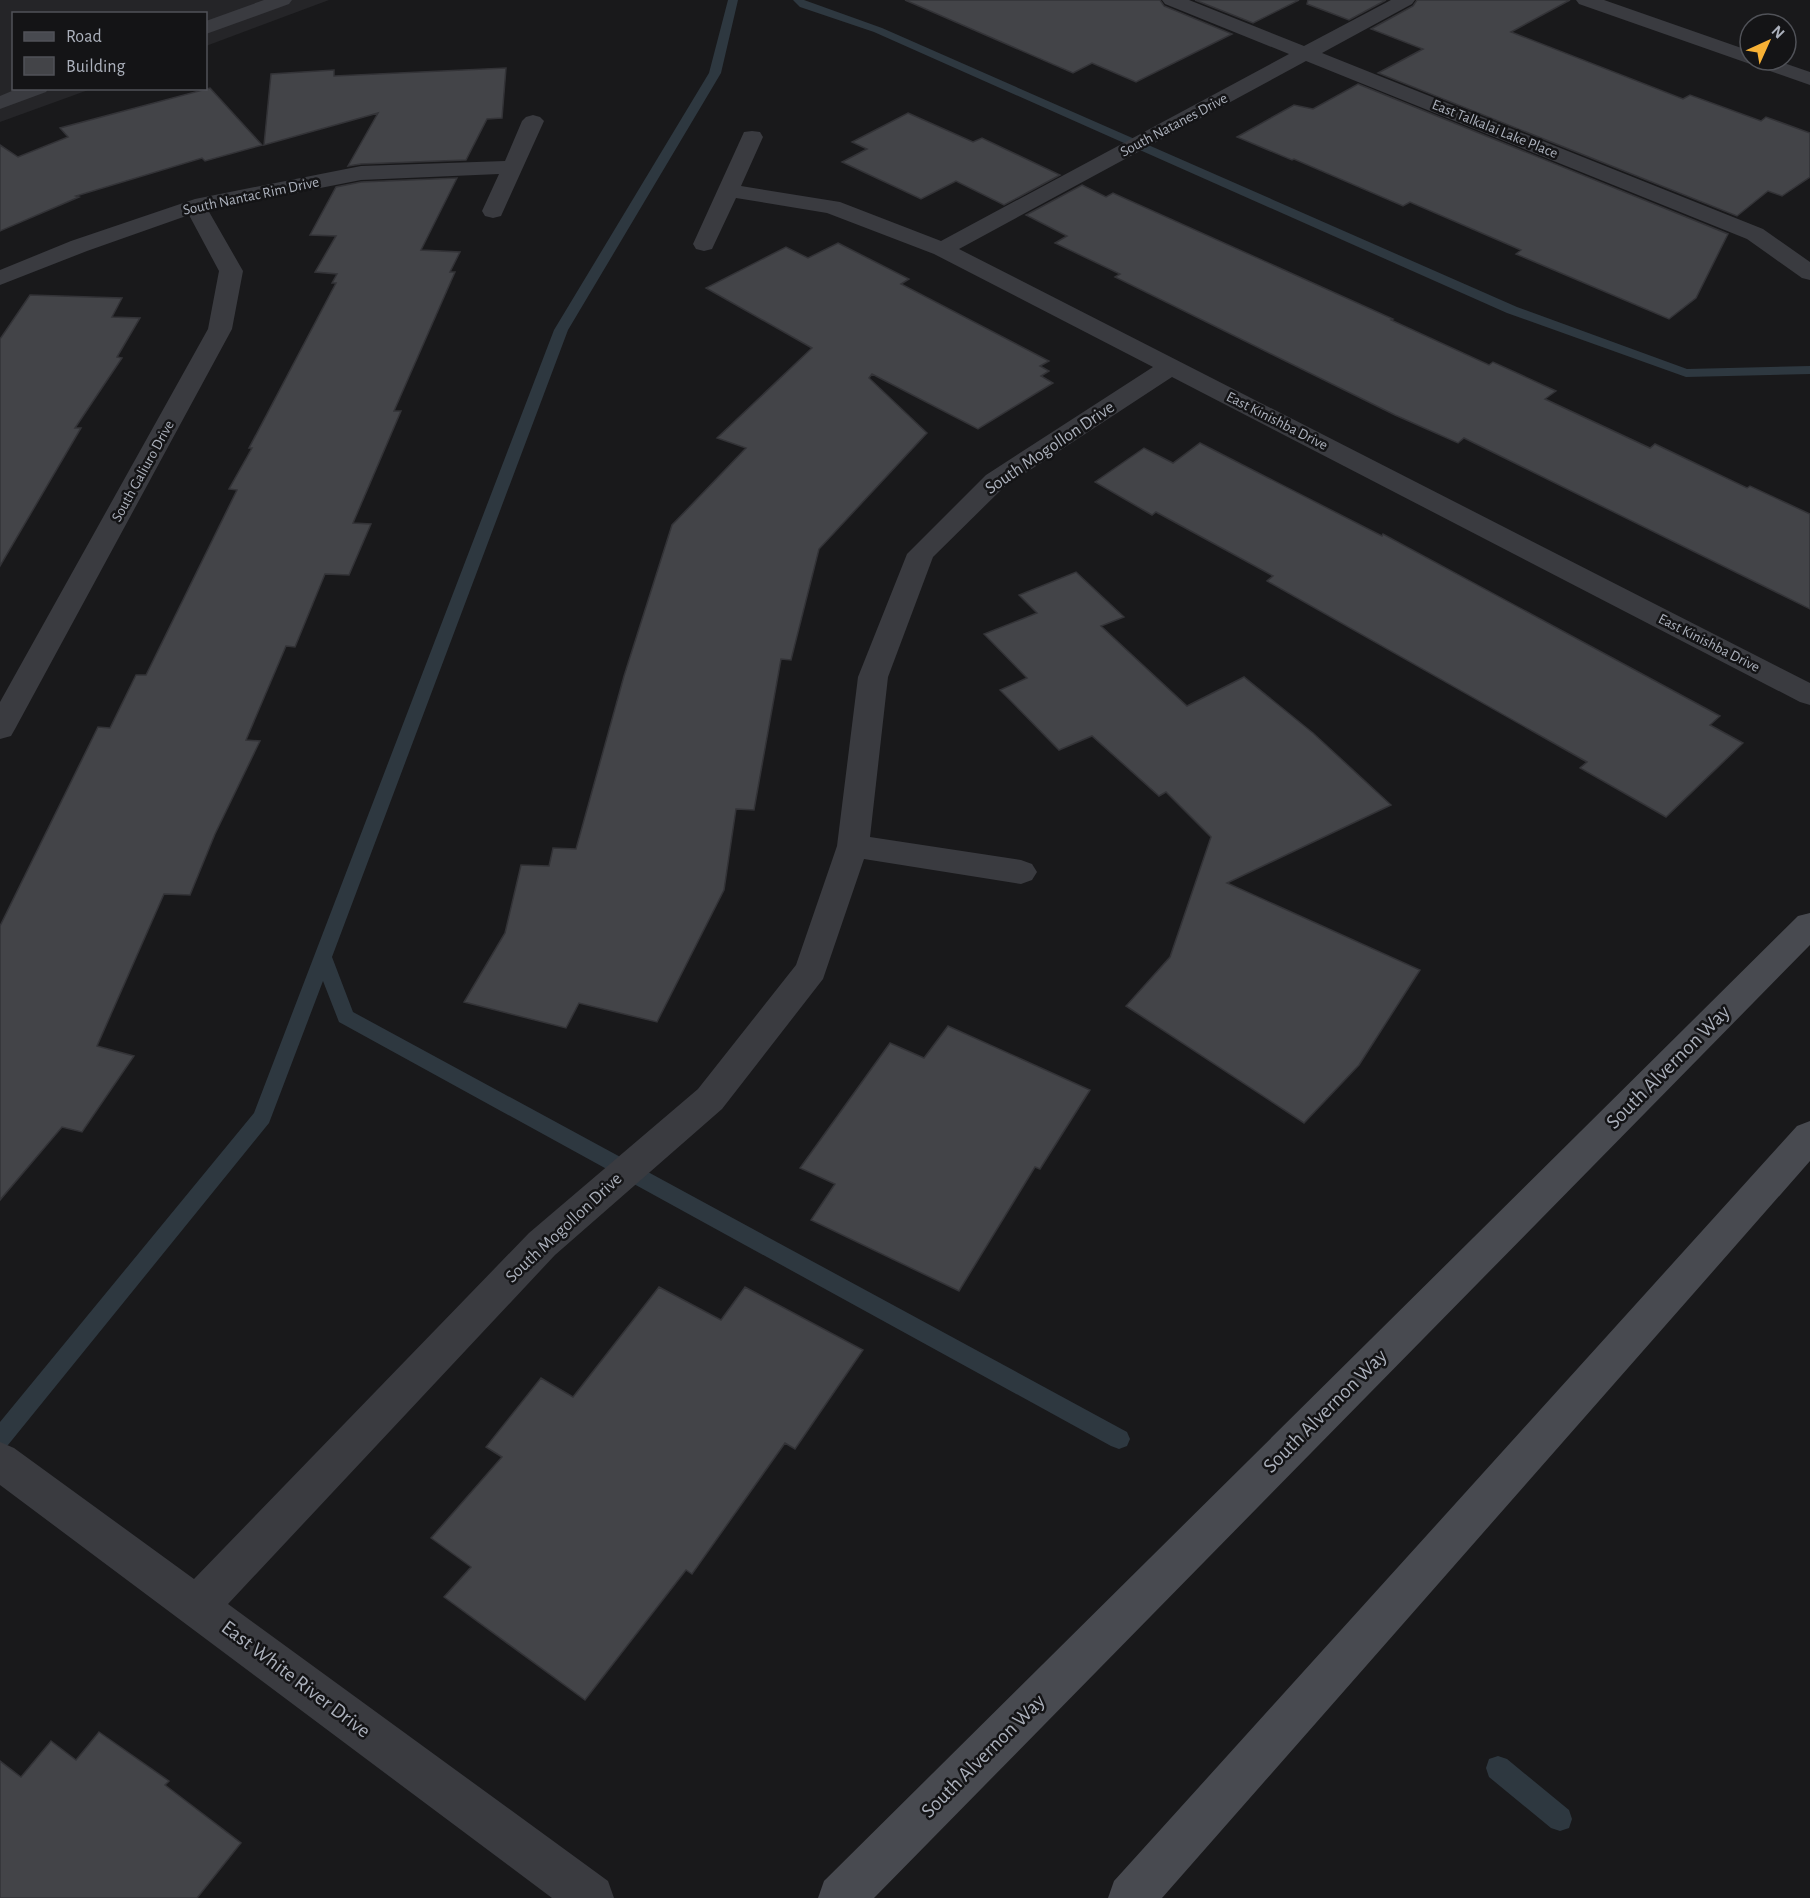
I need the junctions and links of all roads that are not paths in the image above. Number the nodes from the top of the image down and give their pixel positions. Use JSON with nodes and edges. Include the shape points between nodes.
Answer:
{"nodes":[{"id":1,"x":282,"y":0,"type":"edge"},
{"id":2,"x":1172,"y":0,"type":"edge"},
{"id":3,"x":1405,"y":0,"type":"edge"},
{"id":4,"x":1586,"y":0,"type":"edge"},
{"id":5,"x":207,"y":28,"type":"edge"},
{"id":6,"x":1306,"y":54,"type":"junction"},
{"id":7,"x":1738,"y":54,"type":"edge"},
{"id":8,"x":1789,"y":72,"type":"edge"},
{"id":9,"x":1810,"y":79,"type":"edge"},
{"id":10,"x":34,"y":90,"type":"edge"},
{"id":11,"x":0,"y":103,"type":"edge"},
{"id":12,"x":533,"y":121,"type":"dead end"},
{"id":13,"x":752,"y":137,"type":"dead end"},
{"id":14,"x":512,"y":166,"type":"junction"},
{"id":15,"x":728,"y":190,"type":"junction"},
{"id":16,"x":195,"y":206,"type":"junction"},
{"id":17,"x":493,"y":211,"type":"dead end"},
{"id":18,"x":704,"y":244,"type":"dead end"},
{"id":19,"x":942,"y":249,"type":"junction"},
{"id":20,"x":1810,"y":273,"type":"edge"},
{"id":21,"x":0,"y":278,"type":"edge"},
{"id":22,"x":1171,"y":367,"type":"junction"},
{"id":23,"x":1810,"y":695,"type":"edge"},
{"id":24,"x":0,"y":729,"type":"edge"},
{"id":25,"x":853,"y":846,"type":"junction"},
{"id":26,"x":1021,"y":872,"type":"dead end"},
{"id":27,"x":1810,"y":925,"type":"edge"},
{"id":28,"x":1810,"y":1136,"type":"edge"},
{"id":29,"x":12,"y":1470,"type":"edge"},
{"id":30,"x":198,"y":1606,"type":"junction"},
{"id":31,"x":591,"y":1898,"type":"edge"},
{"id":32,"x":841,"y":1898,"type":"edge"},
{"id":33,"x":1131,"y":1898,"type":"edge"}],
"edges":[{"from":1,"to":5,"type":"street"},
{"from":2,"to":6,"type":"street","name":"East Talkalai Lake Place"},
{"from":3,"to":6,"type":"street","name":"South Natanes Drive"},
{"from":4,"to":7,"type":"street"},
{"from":6,"to":19,"type":"street","name":"South Natanes Drive"},
{"from":6,"to":20,"type":"street","name":"East Talkalai Lake Place","via":[[1755,234]]},
{"from":8,"to":9,"type":"street"},
{"from":10,"to":11,"type":"street"},
{"from":12,"to":14,"type":"street"},
{"from":13,"to":15,"type":"street"},
{"from":14,"to":16,"type":"street","name":"South Nantac Rim Drive","via":[[361,173]]},
{"from":14,"to":17,"type":"street"},
{"from":15,"to":18,"type":"street"},
{"from":15,"to":19,"type":"street","name":"East Kinishba Drive","via":[[832,207]]},
{"from":16,"to":21,"type":"street","name":"South Nantac Rim Drive"},
{"from":16,"to":24,"type":"street","name":"South Galiuro Drive","via":[[231,271],[220,329]]},
{"from":19,"to":22,"type":"street","name":"East Kinishba Drive"},
{"from":22,"to":23,"type":"street","name":"East Kinishba Drive"},
{"from":22,"to":25,"type":"street","name":"South Mogollon Drive","via":[[994,481],[921,554],[873,676]]},
{"from":25,"to":26,"type":"street"},
{"from":25,"to":30,"type":"street","name":"South Mogollon Drive","via":[[811,970],[710,1099],[542,1244]]},
{"from":27,"to":32,"type":"main road","name":"South Alvernon Way"},
{"from":28,"to":33,"type":"main road"},
{"from":29,"to":30,"type":"street","name":"East White River Drive"},
{"from":30,"to":31,"type":"street","name":"East White River Drive"}]}
